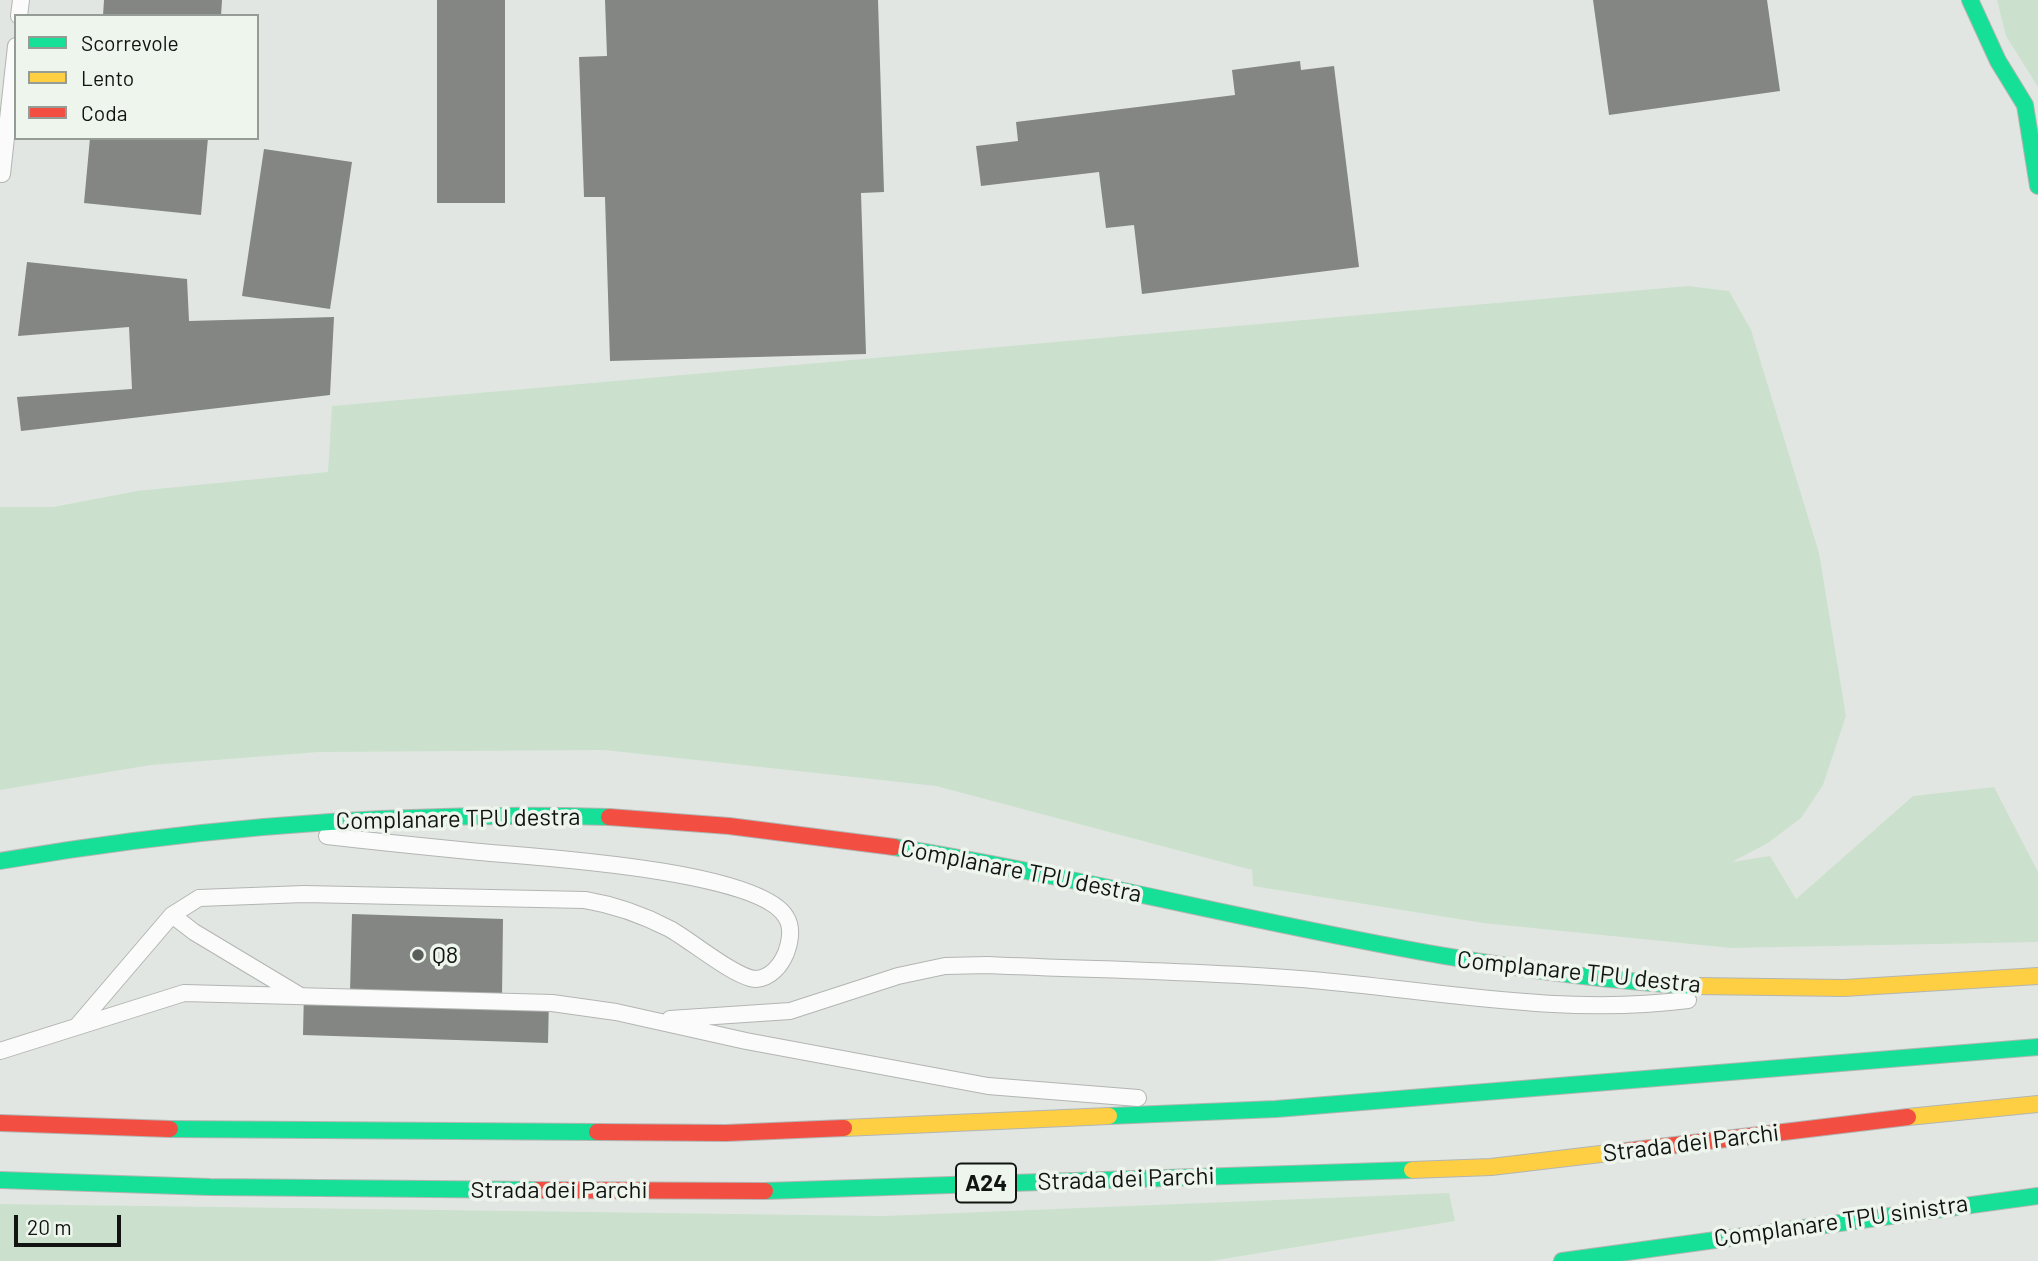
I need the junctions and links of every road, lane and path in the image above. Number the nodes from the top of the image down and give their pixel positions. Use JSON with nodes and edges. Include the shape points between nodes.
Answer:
{"nodes":[{"id":1,"x":1970,"y":0,"type":"edge"},
{"id":2,"x":14,"y":64,"type":"edge"},
{"id":3,"x":2,"y":174,"type":"dead end"},
{"id":4,"x":2038,"y":186,"type":"edge"},
{"id":5,"x":247,"y":827,"type":"junction"},
{"id":6,"x":0,"y":861,"type":"edge"},
{"id":7,"x":172,"y":915,"type":"junction"},
{"id":8,"x":2038,"y":976,"type":"edge"},
{"id":9,"x":1785,"y":989,"type":"junction"},
{"id":10,"x":300,"y":996,"type":"junction"},
{"id":11,"x":653,"y":1020,"type":"junction"},
{"id":12,"x":76,"y":1027,"type":"junction"},
{"id":13,"x":2038,"y":1047,"type":"edge"},
{"id":14,"x":0,"y":1051,"type":"edge"},
{"id":15,"x":2038,"y":1104,"type":"edge"},
{"id":16,"x":1276,"y":1109,"type":"junction"},
{"id":17,"x":0,"y":1123,"type":"edge"},
{"id":18,"x":0,"y":1180,"type":"edge"},
{"id":19,"x":2038,"y":1196,"type":"edge"},
{"id":20,"x":1562,"y":1261,"type":"edge"}],
"edges":[{"from":1,"to":4,"type":"main road","via":[[1998,61],[2025,105]]},
{"from":2,"to":3,"type":"lane"},
{"from":5,"to":6,"type":"main road","name":"Complanare TPU destra"},
{"from":5,"to":7,"type":"lane","via":[[668,872],[774,905],[789,922],[790,943],[780,966],[756,979],[736,974],[668,929],[612,904],[585,900],[304,894],[199,898]]},
{"from":5,"to":9,"type":"main road","name":"Complanare TPU destra","via":[[405,817],[564,817],[826,837],[1028,871],[1456,958],[1662,984]]},
{"from":7,"to":10,"type":"lane"},
{"from":7,"to":12,"type":"lane"},
{"from":8,"to":9,"type":"main road","name":"Complanare TPU destra"},
{"from":9,"to":11,"type":"lane","via":[[1647,1005],[1506,1003],[1312,980],[945,966],[865,985],[790,1011]]},
{"from":10,"to":11,"type":"lane","via":[[552,1003]]},
{"from":10,"to":12,"type":"lane","via":[[184,993]]},
{"from":11,"to":16,"type":"lane","via":[[988,1086]]},
{"from":12,"to":14,"type":"lane"},
{"from":13,"to":16,"type":"main road"},
{"from":15,"to":18,"type":"main road","name":"Strada dei Parchi","number":"A24","via":[[1463,1168],[733,1192],[210,1188]]},
{"from":16,"to":17,"type":"main road","via":[[726,1133],[194,1130]]},
{"from":19,"to":20,"type":"main road","name":"Complanare TPU sinistra"}]}
